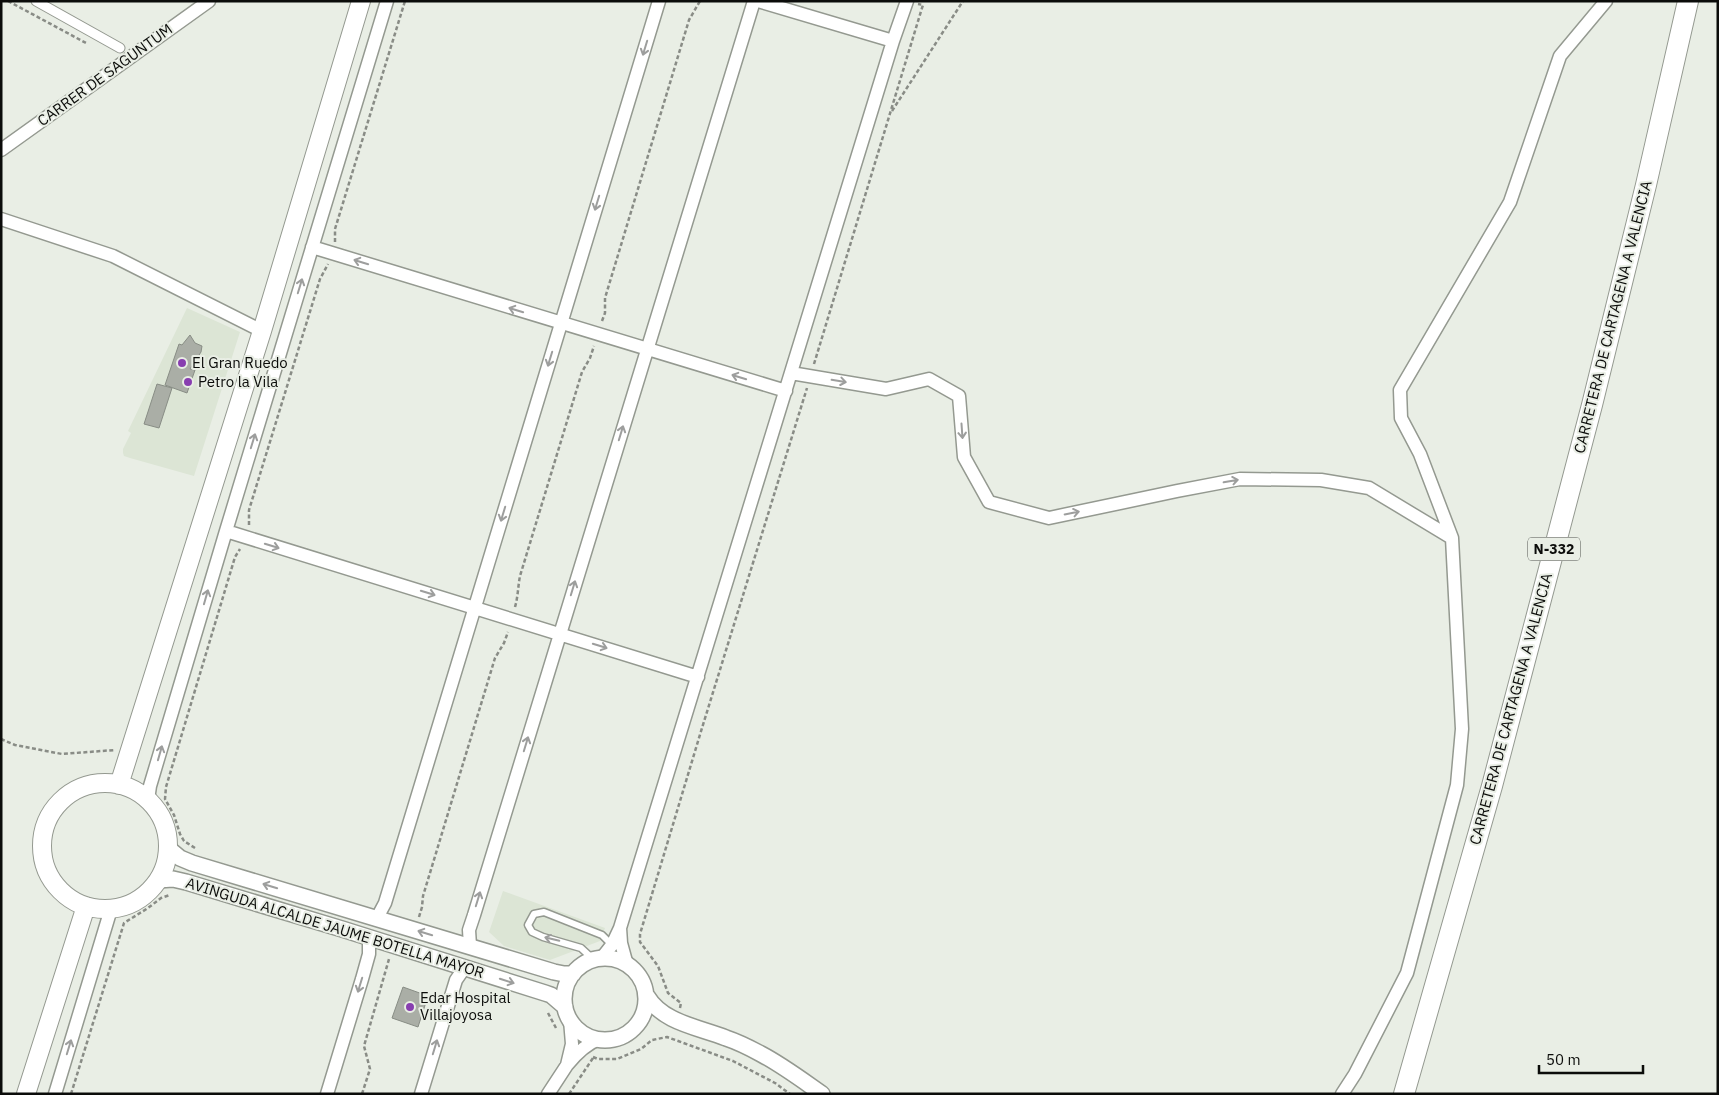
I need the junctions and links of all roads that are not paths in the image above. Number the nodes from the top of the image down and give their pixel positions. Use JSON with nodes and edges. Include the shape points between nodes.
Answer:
{"nodes":[{"id":1,"x":36,"y":1,"type":"edge"},
{"id":2,"x":209,"y":1,"type":"edge"},
{"id":3,"x":361,"y":1,"type":"edge"},
{"id":4,"x":387,"y":1,"type":"edge"},
{"id":5,"x":659,"y":1,"type":"edge"},
{"id":6,"x":754,"y":1,"type":"edge"},
{"id":7,"x":758,"y":1,"type":"edge"},
{"id":8,"x":1606,"y":1,"type":"edge"},
{"id":9,"x":1688,"y":1,"type":"edge"},
{"id":10,"x":912,"y":2,"type":"edge"},
{"id":11,"x":893,"y":41,"type":"junction"},
{"id":12,"x":120,"y":48,"type":"dead end"},
{"id":13,"x":1,"y":150,"type":"edge"},
{"id":14,"x":1,"y":219,"type":"edge"},
{"id":15,"x":312,"y":247,"type":"junction"},
{"id":16,"x":561,"y":323,"type":"junction"},
{"id":17,"x":262,"y":331,"type":"junction"},
{"id":18,"x":647,"y":349,"type":"junction"},
{"id":19,"x":791,"y":373,"type":"junction"},
{"id":20,"x":786,"y":391,"type":"junction"},
{"id":21,"x":226,"y":531,"type":"junction"},
{"id":22,"x":1452,"y":538,"type":"junction"},
{"id":23,"x":475,"y":608,"type":"junction"},
{"id":24,"x":559,"y":634,"type":"junction"},
{"id":25,"x":698,"y":676,"type":"junction"},
{"id":26,"x":119,"y":785,"type":"junction"},
{"id":27,"x":148,"y":800,"type":"junction"},
{"id":28,"x":168,"y":848,"type":"junction"},
{"id":29,"x":158,"y":880,"type":"junction"},
{"id":30,"x":86,"y":906,"type":"junction"},
{"id":31,"x":111,"y":909,"type":"junction"},
{"id":32,"x":377,"y":918,"type":"junction"},
{"id":33,"x":620,"y":928,"type":"junction"},
{"id":34,"x":369,"y":937,"type":"junction"},
{"id":35,"x":612,"y":945,"type":"junction"},
{"id":36,"x":470,"y":946,"type":"junction"},
{"id":37,"x":597,"y":960,"type":"junction"},
{"id":38,"x":627,"y":965,"type":"junction"},
{"id":39,"x":465,"y":967,"type":"junction"},
{"id":40,"x":573,"y":974,"type":"junction"},
{"id":41,"x":647,"y":996,"type":"junction"},
{"id":42,"x":567,"y":1013,"type":"junction"},
{"id":43,"x":675,"y":1020,"type":"junction"},
{"id":44,"x":635,"y":1026,"type":"junction"},
{"id":45,"x":599,"y":1039,"type":"junction"},
{"id":46,"x":576,"y":1047,"type":"junction"},
{"id":47,"x":26,"y":1094,"type":"edge"},
{"id":48,"x":55,"y":1094,"type":"edge"},
{"id":49,"x":327,"y":1094,"type":"edge"},
{"id":50,"x":421,"y":1094,"type":"edge"},
{"id":51,"x":548,"y":1094,"type":"edge"},
{"id":52,"x":822,"y":1094,"type":"edge"},
{"id":53,"x":1342,"y":1094,"type":"edge"},
{"id":54,"x":1404,"y":1094,"type":"edge"}],
"edges":[{"from":1,"to":12,"type":"street"},
{"from":2,"to":13,"type":"street","name":"CARRER DE SAGUNTUM"},
{"from":3,"to":17,"type":"main road"},
{"from":4,"to":15,"type":"street"},
{"from":5,"to":16,"type":"street","one_way":true},
{"from":6,"to":18,"type":"street"},
{"from":7,"to":11,"type":"street"},
{"from":8,"to":22,"type":"street","via":[[1560,56],[1510,202],[1400,390],[1401,418],[1420,454]]},
{"from":9,"to":54,"type":"highway","name":"CARRETERA DE CARTAGENA A VALENCIA","number":"N-332","via":[[1589,414],[1492,786]]},
{"from":10,"to":11,"type":"street"},
{"from":11,"to":19,"type":"street"},
{"from":14,"to":17,"type":"street","via":[[113,256]]},
{"from":16,"to":15,"type":"street","one_way":true},
{"from":21,"to":15,"type":"street","one_way":true},
{"from":16,"to":18,"type":"street"},
{"from":16,"to":23,"type":"street","one_way":true},
{"from":17,"to":26,"type":"main road"},
{"from":20,"to":18,"type":"street","one_way":true},
{"from":24,"to":18,"type":"street","one_way":true},
{"from":19,"to":20,"type":"street"},
{"from":19,"to":22,"type":"street","one_way":true,"via":[[886,389],[929,379],[959,396],[964,457],[989,502],[1049,518],[1240,479],[1321,480],[1368,488]]},
{"from":20,"to":25,"type":"street"},
{"from":21,"to":23,"type":"street","one_way":true},
{"from":27,"to":21,"type":"street","one_way":true},
{"from":22,"to":53,"type":"street","via":[[1462,729],[1457,785],[1407,973]]},
{"from":23,"to":24,"type":"street"},
{"from":23,"to":32,"type":"street","via":[[385,903]]},
{"from":24,"to":25,"type":"street","one_way":true},
{"from":36,"to":24,"type":"street","one_way":true,"via":[[469,930]]},
{"from":25,"to":33,"type":"street"},
{"from":26,"to":27,"type":"main road","via":[[135,790]]},
{"from":26,"to":30,"type":"main road","via":[[100,783],[65,798],[52,812],[44,830],[42,849],[46,868],[55,884],[69,898]]},
{"from":27,"to":28,"type":"main road","via":[[160,816]]},
{"from":28,"to":29,"type":"main road"},
{"from":32,"to":28,"type":"street","name":"AVINGUDA ALCALDE JAUME BOTELLA MAYOR","one_way":true,"via":[[192,863]]},
{"from":29,"to":31,"type":"main road","via":[[141,897]]},
{"from":29,"to":34,"type":"street","name":"AVINGUDA ALCALDE JAUME BOTELLA MAYOR","via":[[186,882]]},
{"from":30,"to":31,"type":"main road"},
{"from":30,"to":47,"type":"main road"},
{"from":48,"to":31,"type":"street","one_way":true},
{"from":36,"to":32,"type":"street","name":"AVINGUDA ALCALDE JAUME BOTELLA MAYOR","one_way":true},
{"from":33,"to":35,"type":"street"},
{"from":33,"to":38,"type":"street"},
{"from":34,"to":39,"type":"street","name":"AVINGUDA ALCALDE JAUME BOTELLA MAYOR"},
{"from":34,"to":49,"type":"street","one_way":true,"via":[[368,954]]},
{"from":35,"to":37,"type":"street"},
{"from":37,"to":35,"type":"lane","one_way":true,"via":[[581,948],[532,932],[528,925],[534,914],[544,912],[602,936]]},
{"from":36,"to":40,"type":"street","name":"AVINGUDA ALCALDE JAUME BOTELLA MAYOR","via":[[554,972]]},
{"from":37,"to":38,"type":"street","via":[[609,958]]},
{"from":37,"to":40,"type":"street","via":[[583,965]]},
{"from":38,"to":41,"type":"street","via":[[640,977]]},
{"from":39,"to":42,"type":"street","name":"AVINGUDA ALCALDE JAUME BOTELLA MAYOR","one_way":true,"via":[[551,995]]},
{"from":50,"to":39,"type":"street","one_way":true,"via":[[456,980]]},
{"from":40,"to":42,"type":"street","via":[[564,992]]},
{"from":41,"to":43,"type":"street","via":[[655,1007]]},
{"from":41,"to":44,"type":"street","via":[[642,1016]]},
{"from":42,"to":45,"type":"street","via":[[583,1034]]},
{"from":42,"to":46,"type":"street"},
{"from":43,"to":44,"type":"street","via":[[657,1020]]},
{"from":43,"to":52,"type":"street","via":[[761,1054]]},
{"from":44,"to":45,"type":"street","via":[[621,1035]]},
{"from":45,"to":46,"type":"street"},
{"from":46,"to":51,"type":"street"}]}
